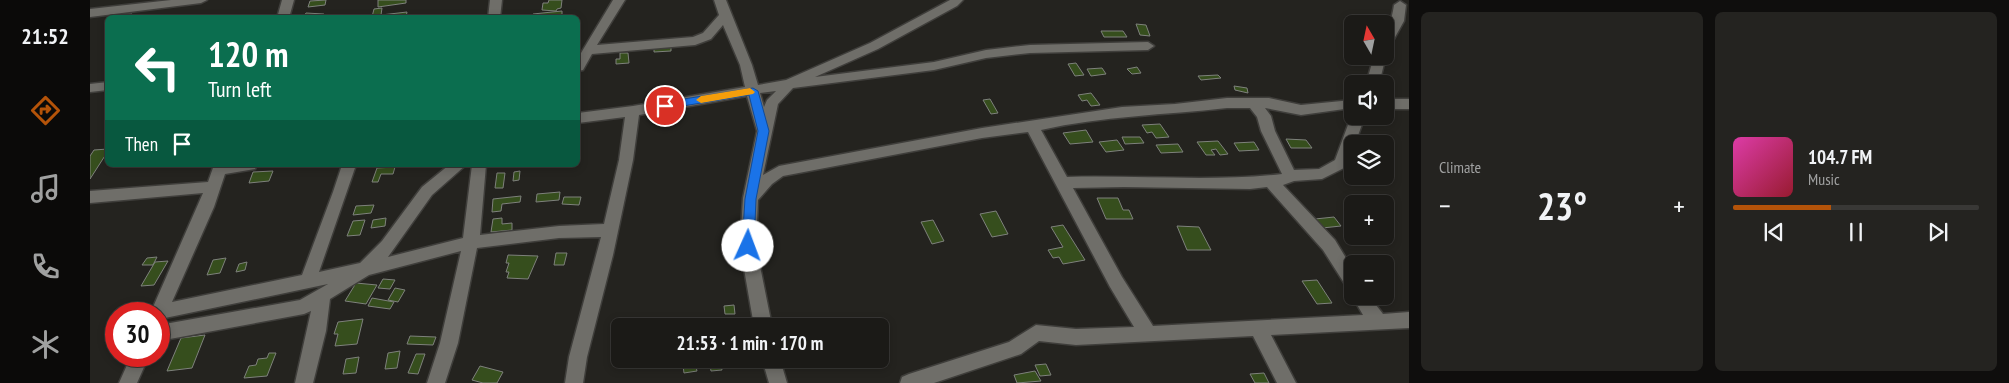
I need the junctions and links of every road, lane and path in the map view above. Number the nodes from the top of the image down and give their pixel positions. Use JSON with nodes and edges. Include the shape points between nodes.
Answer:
{"nodes":[{"id":1,"x":97,"y":0,"type":"edge"},
{"id":2,"x":201,"y":0,"type":"edge"},
{"id":3,"x":288,"y":0,"type":"edge"},
{"id":4,"x":496,"y":0,"type":"edge"},
{"id":5,"x":619,"y":0,"type":"edge"},
{"id":6,"x":720,"y":0,"type":"edge"},
{"id":7,"x":957,"y":0,"type":"edge"},
{"id":8,"x":1399,"y":2,"type":"edge"},
{"id":9,"x":90,"y":12,"type":"edge"},
{"id":10,"x":284,"y":15,"type":"edge"},
{"id":11,"x":494,"y":15,"type":"edge"},
{"id":12,"x":725,"y":15,"type":"junction"},
{"id":13,"x":1409,"y":17,"type":"edge"},
{"id":14,"x":1394,"y":29,"type":"edge"},
{"id":15,"x":1148,"y":46,"type":"dead end"},
{"id":16,"x":589,"y":50,"type":"junction"},
{"id":17,"x":580,"y":64,"type":"edge"},
{"id":18,"x":790,"y":84,"type":"junction"},
{"id":19,"x":105,"y":86,"type":"edge"},
{"id":20,"x":90,"y":88,"type":"edge"},
{"id":21,"x":753,"y":91,"type":"junction"},
{"id":22,"x":1254,"y":103,"type":"junction"},
{"id":23,"x":1394,"y":104,"type":"edge"},
{"id":24,"x":1409,"y":104,"type":"edge"},
{"id":25,"x":1344,"y":105,"type":"edge"},
{"id":26,"x":633,"y":111,"type":"junction"},
{"id":27,"x":580,"y":118,"type":"edge"},
{"id":28,"x":1355,"y":125,"type":"edge"},
{"id":29,"x":1032,"y":127,"type":"junction"},
{"id":30,"x":764,"y":131,"type":"junction"},
{"id":31,"x":220,"y":167,"type":"edge"},
{"id":32,"x":348,"y":167,"type":"edge"},
{"id":33,"x":457,"y":167,"type":"edge"},
{"id":34,"x":479,"y":167,"type":"edge"},
{"id":35,"x":1290,"y":176,"type":"junction"},
{"id":36,"x":1271,"y":181,"type":"junction"},
{"id":37,"x":1063,"y":183,"type":"junction"},
{"id":38,"x":212,"y":187,"type":"junction"},
{"id":39,"x":90,"y":197,"type":"edge"},
{"id":40,"x":751,"y":199,"type":"junction"},
{"id":41,"x":610,"y":230,"type":"junction"},
{"id":42,"x":472,"y":242,"type":"junction"},
{"id":43,"x":365,"y":269,"type":"junction"},
{"id":44,"x":1344,"y":269,"type":"edge"},
{"id":45,"x":308,"y":280,"type":"junction"},
{"id":46,"x":322,"y":297,"type":"junction"},
{"id":47,"x":164,"y":302,"type":"edge"},
{"id":48,"x":1366,"y":305,"type":"edge"},
{"id":49,"x":170,"y":311,"type":"edge"},
{"id":50,"x":762,"y":318,"type":"edge"},
{"id":51,"x":1409,"y":320,"type":"edge"},
{"id":52,"x":1380,"y":321,"type":"junction"},
{"id":53,"x":1258,"y":328,"type":"junction"},
{"id":54,"x":170,"y":331,"type":"edge"},
{"id":55,"x":1148,"y":334,"type":"junction"},
{"id":56,"x":135,"y":367,"type":"edge"},
{"id":57,"x":773,"y":368,"type":"edge"},
{"id":58,"x":128,"y":383,"type":"edge"},
{"id":59,"x":304,"y":383,"type":"edge"},
{"id":60,"x":436,"y":383,"type":"edge"},
{"id":61,"x":574,"y":383,"type":"edge"},
{"id":62,"x":778,"y":383,"type":"edge"},
{"id":63,"x":909,"y":383,"type":"edge"},
{"id":64,"x":1287,"y":383,"type":"edge"}],
"edges":[{"from":1,"to":9,"type":"street"},
{"from":2,"to":9,"type":"street"},
{"from":3,"to":10,"type":"street"},
{"from":4,"to":11,"type":"street"},
{"from":5,"to":16,"type":"street"},
{"from":6,"to":12,"type":"street"},
{"from":7,"to":18,"type":"street","via":[[874,46]]},
{"from":8,"to":13,"type":"street"},
{"from":8,"to":14,"type":"street","via":[[1398,21]]},
{"from":12,"to":16,"type":"street","via":[[707,36],[695,40]]},
{"from":12,"to":21,"type":"street"},
{"from":15,"to":18,"type":"street","via":[[1010,51],[934,66]]},
{"from":16,"to":17,"type":"street"},
{"from":18,"to":21,"type":"street"},
{"from":18,"to":30,"type":"street","via":[[772,103]]},
{"from":19,"to":20,"type":"street"},
{"from":21,"to":26,"type":"street"},
{"from":21,"to":30,"type":"street"},
{"from":22,"to":25,"type":"street","via":[[1301,110]]},
{"from":22,"to":29,"type":"street","via":[[1226,102],[1122,112]]},
{"from":22,"to":35,"type":"street","via":[[1264,116]]},
{"from":23,"to":24,"type":"street"},
{"from":26,"to":27,"type":"street"},
{"from":26,"to":41,"type":"street"},
{"from":28,"to":35,"type":"street","via":[[1341,164],[1322,174]]},
{"from":29,"to":37,"type":"street"},
{"from":29,"to":40,"type":"street","via":[[982,132],[779,171]]},
{"from":30,"to":40,"type":"street"},
{"from":31,"to":38,"type":"street"},
{"from":32,"to":45,"type":"street"},
{"from":33,"to":43,"type":"street","via":[[427,191],[388,246]]},
{"from":34,"to":42,"type":"street"},
{"from":35,"to":36,"type":"street"},
{"from":36,"to":37,"type":"street"},
{"from":36,"to":44,"type":"street","via":[[1329,245]]},
{"from":37,"to":55,"type":"street"},
{"from":38,"to":39,"type":"street"},
{"from":38,"to":47,"type":"street"},
{"from":40,"to":50,"type":"street","via":[[748,246]]},
{"from":41,"to":42,"type":"street"},
{"from":41,"to":61,"type":"street"},
{"from":42,"to":43,"type":"street"},
{"from":42,"to":60,"type":"street","via":[[452,331]]},
{"from":43,"to":45,"type":"street"},
{"from":43,"to":46,"type":"street"},
{"from":45,"to":49,"type":"street"},
{"from":46,"to":54,"type":"street","via":[[291,311]]},
{"from":46,"to":59,"type":"street"},
{"from":48,"to":52,"type":"street"},
{"from":51,"to":52,"type":"street"},
{"from":52,"to":53,"type":"street"},
{"from":53,"to":55,"type":"street"},
{"from":53,"to":64,"type":"street"},
{"from":55,"to":63,"type":"street","via":[[1076,337],[1036,334],[1015,348]]},
{"from":56,"to":58,"type":"street"},
{"from":57,"to":62,"type":"street"}]}
